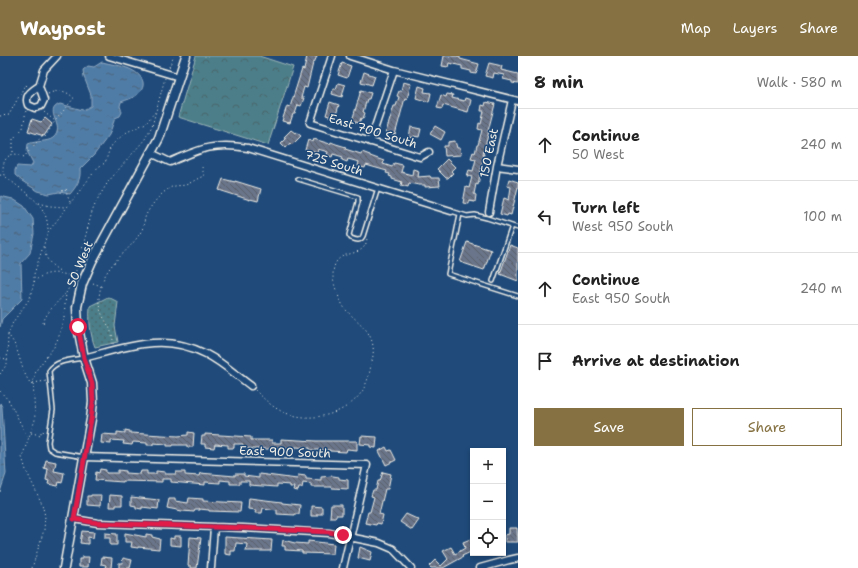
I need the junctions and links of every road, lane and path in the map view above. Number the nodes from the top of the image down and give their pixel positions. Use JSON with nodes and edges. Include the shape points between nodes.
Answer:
{"nodes":[{"id":1,"x":56,"y":56,"type":"edge"},
{"id":2,"x":186,"y":56,"type":"edge"},
{"id":3,"x":332,"y":56,"type":"edge"},
{"id":4,"x":350,"y":56,"type":"edge"},
{"id":5,"x":111,"y":57,"type":"edge"},
{"id":6,"x":394,"y":70,"type":"junction"},
{"id":7,"x":180,"y":77,"type":"junction"},
{"id":8,"x":39,"y":86,"type":"junction"},
{"id":9,"x":44,"y":96,"type":"junction"},
{"id":10,"x":515,"y":101,"type":"edge"},
{"id":11,"x":28,"y":105,"type":"junction"},
{"id":12,"x":156,"y":110,"type":"dead end"},
{"id":13,"x":47,"y":115,"type":"dead end"},
{"id":14,"x":0,"y":116,"type":"edge"},
{"id":15,"x":55,"y":121,"type":"junction"},
{"id":16,"x":370,"y":142,"type":"junction"},
{"id":17,"x":429,"y":152,"type":"dead end"},
{"id":18,"x":13,"y":153,"type":"junction"},
{"id":19,"x":151,"y":153,"type":"junction"},
{"id":20,"x":497,"y":166,"type":"junction"},
{"id":21,"x":202,"y":167,"type":"dead end"},
{"id":22,"x":518,"y":169,"type":"edge"},
{"id":23,"x":0,"y":175,"type":"edge"},
{"id":24,"x":5,"y":176,"type":"junction"},
{"id":25,"x":298,"y":179,"type":"dead end"},
{"id":26,"x":378,"y":188,"type":"junction"},
{"id":27,"x":68,"y":189,"type":"dead end"},
{"id":28,"x":65,"y":190,"type":"junction"},
{"id":29,"x":62,"y":191,"type":"dead end"},
{"id":30,"x":38,"y":202,"type":"junction"},
{"id":31,"x":70,"y":202,"type":"junction"},
{"id":32,"x":66,"y":208,"type":"junction"},
{"id":33,"x":451,"y":211,"type":"joint"},
{"id":34,"x":489,"y":212,"type":"dead end"},
{"id":35,"x":460,"y":214,"type":"junction"},
{"id":36,"x":512,"y":226,"type":"junction"},
{"id":37,"x":518,"y":228,"type":"edge"},
{"id":38,"x":48,"y":232,"type":"junction"},
{"id":39,"x":364,"y":233,"type":"junction"},
{"id":40,"x":44,"y":246,"type":"junction"},
{"id":41,"x":63,"y":274,"type":"junction"},
{"id":42,"x":71,"y":276,"type":"dead end"},
{"id":43,"x":493,"y":281,"type":"dead end"},
{"id":44,"x":34,"y":282,"type":"junction"},
{"id":45,"x":93,"y":283,"type":"dead end"},
{"id":46,"x":101,"y":286,"type":"junction"},
{"id":47,"x":66,"y":293,"type":"dead end"},
{"id":48,"x":518,"y":296,"type":"edge"},
{"id":49,"x":43,"y":323,"type":"dead end"},
{"id":50,"x":8,"y":335,"type":"junction"},
{"id":51,"x":113,"y":350,"type":"junction"},
{"id":52,"x":0,"y":358,"type":"edge"},
{"id":53,"x":84,"y":358,"type":"junction"},
{"id":54,"x":8,"y":360,"type":"junction"},
{"id":55,"x":0,"y":374,"type":"edge"},
{"id":56,"x":51,"y":381,"type":"junction"},
{"id":57,"x":33,"y":383,"type":"dead end"},
{"id":58,"x":32,"y":386,"type":"dead end"},
{"id":59,"x":251,"y":386,"type":"joint"},
{"id":60,"x":0,"y":391,"type":"edge"},
{"id":61,"x":50,"y":432,"type":"junction"},
{"id":62,"x":30,"y":433,"type":"dead end"},
{"id":63,"x":28,"y":438,"type":"dead end"},
{"id":64,"x":84,"y":457,"type":"junction"},
{"id":65,"x":74,"y":519,"type":"junction"},
{"id":66,"x":214,"y":527,"type":"junction"},
{"id":67,"x":350,"y":536,"type":"junction"},
{"id":68,"x":518,"y":558,"type":"edge"},
{"id":69,"x":64,"y":568,"type":"edge"},
{"id":70,"x":211,"y":568,"type":"edge"},
{"id":71,"x":343,"y":568,"type":"edge"},
{"id":72,"x":411,"y":568,"type":"edge"},
{"id":73,"x":480,"y":568,"type":"edge"}],
"edges":[{"from":1,"to":8,"type":"street","via":[[44,70]]},
{"from":2,"to":7,"type":"street","name":"50 West"},
{"from":3,"to":16,"type":"street","name":"East 700 South","via":[[310,123]]},
{"from":4,"to":6,"type":"street"},
{"from":5,"to":7,"type":"street"},
{"from":6,"to":10,"type":"street"},
{"from":6,"to":16,"type":"street"},
{"from":7,"to":19,"type":"street","name":"50 West","via":[[165,123]]},
{"from":8,"to":9,"type":"street"},
{"from":8,"to":11,"type":"street","via":[[28,95]]},
{"from":8,"to":14,"type":"path","via":[[25,85],[9,115]]},
{"from":9,"to":11,"type":"street","via":[[43,104],[38,108]]},
{"from":9,"to":15,"type":"path","via":[[57,90],[68,92],[74,98]]},
{"from":10,"to":20,"type":"street","name":"150 East"},
{"from":11,"to":18,"type":"path","via":[[23,128],[13,139]]},
{"from":12,"to":31,"type":"path","via":[[146,123],[127,132],[112,145],[105,163],[98,167]]},
{"from":13,"to":15,"type":"path"},
{"from":15,"to":18,"type":"path","via":[[45,137],[42,136],[24,157]]},
{"from":16,"to":17,"type":"street","name":"East 700 South","via":[[420,157]]},
{"from":18,"to":24,"type":"path","via":[[1,164]]},
{"from":19,"to":26,"type":"street","name":"725 South","via":[[170,162],[210,147],[222,145],[248,148]]},
{"from":19,"to":53,"type":"street","name":"50 West","via":[[82,284],[78,327]]},
{"from":20,"to":22,"type":"street"},
{"from":20,"to":34,"type":"street","name":"150 East"},
{"from":21,"to":46,"type":"path","via":[[204,176],[188,184],[178,184],[170,188],[152,206],[142,229],[108,269]]},
{"from":23,"to":24,"type":"path"},
{"from":24,"to":30,"type":"path"},
{"from":25,"to":39,"type":"lane","via":[[357,196],[359,201],[349,235],[360,240]]},
{"from":26,"to":33,"type":"street","name":"725 South"},
{"from":26,"to":39,"type":"lane"},
{"from":27,"to":28,"type":"path"},
{"from":28,"to":29,"type":"path"},
{"from":28,"to":31,"type":"path"},
{"from":30,"to":32,"type":"path"},
{"from":30,"to":38,"type":"path","via":[[48,223]]},
{"from":31,"to":32,"type":"path"},
{"from":32,"to":38,"type":"path"},
{"from":33,"to":35,"type":"lane","name":"725 South"},
{"from":35,"to":36,"type":"lane","name":"725 South","via":[[475,215]]},
{"from":35,"to":48,"type":"lane","via":[[448,274]]},
{"from":36,"to":37,"type":"lane","name":"725 South"},
{"from":36,"to":43,"type":"lane"},
{"from":38,"to":40,"type":"path"},
{"from":39,"to":59,"type":"path","via":[[367,238],[365,246],[357,253],[345,254],[339,258],[333,277],[344,307],[362,324],[373,345],[372,363],[362,391],[351,403],[331,414],[304,417],[281,411]]},
{"from":40,"to":41,"type":"path","via":[[49,264]]},
{"from":40,"to":44,"type":"path","via":[[34,274]]},
{"from":41,"to":42,"type":"path"},
{"from":41,"to":44,"type":"path","via":[[48,274]]},
{"from":44,"to":50,"type":"path","via":[[30,298],[13,322]]},
{"from":45,"to":46,"type":"path"},
{"from":46,"to":51,"type":"path","via":[[99,305],[114,337]]},
{"from":47,"to":49,"type":"path","via":[[45,317]]},
{"from":50,"to":54,"type":"path"},
{"from":50,"to":58,"type":"path","via":[[15,343],[20,363]]},
{"from":51,"to":53,"type":"street"},
{"from":51,"to":59,"type":"street","via":[[151,342],[182,345],[205,353]]},
{"from":52,"to":54,"type":"path"},
{"from":53,"to":56,"type":"lane","via":[[68,360],[52,367],[49,371]]},
{"from":53,"to":64,"type":"street","name":"50 West","via":[[92,383],[93,402]]},
{"from":54,"to":55,"type":"path"},
{"from":56,"to":57,"type":"path"},
{"from":56,"to":61,"type":"lane","via":[[53,410]]},
{"from":60,"to":63,"type":"path","via":[[9,401]]},
{"from":61,"to":62,"type":"path","via":[[42,431],[42,435]]},
{"from":61,"to":64,"type":"lane","via":[[49,448],[55,452]]},
{"from":64,"to":65,"type":"street","name":"50 West"},
{"from":64,"to":67,"type":"street","name":"East 900 South","via":[[367,465]]},
{"from":65,"to":66,"type":"street","via":[[98,523]]},
{"from":65,"to":69,"type":"street","name":"50 West"},
{"from":66,"to":67,"type":"street","via":[[329,532]]},
{"from":66,"to":70,"type":"street"},
{"from":67,"to":71,"type":"street"},
{"from":67,"to":72,"type":"street","via":[[393,549]]},
{"from":68,"to":73,"type":"street"}]}
